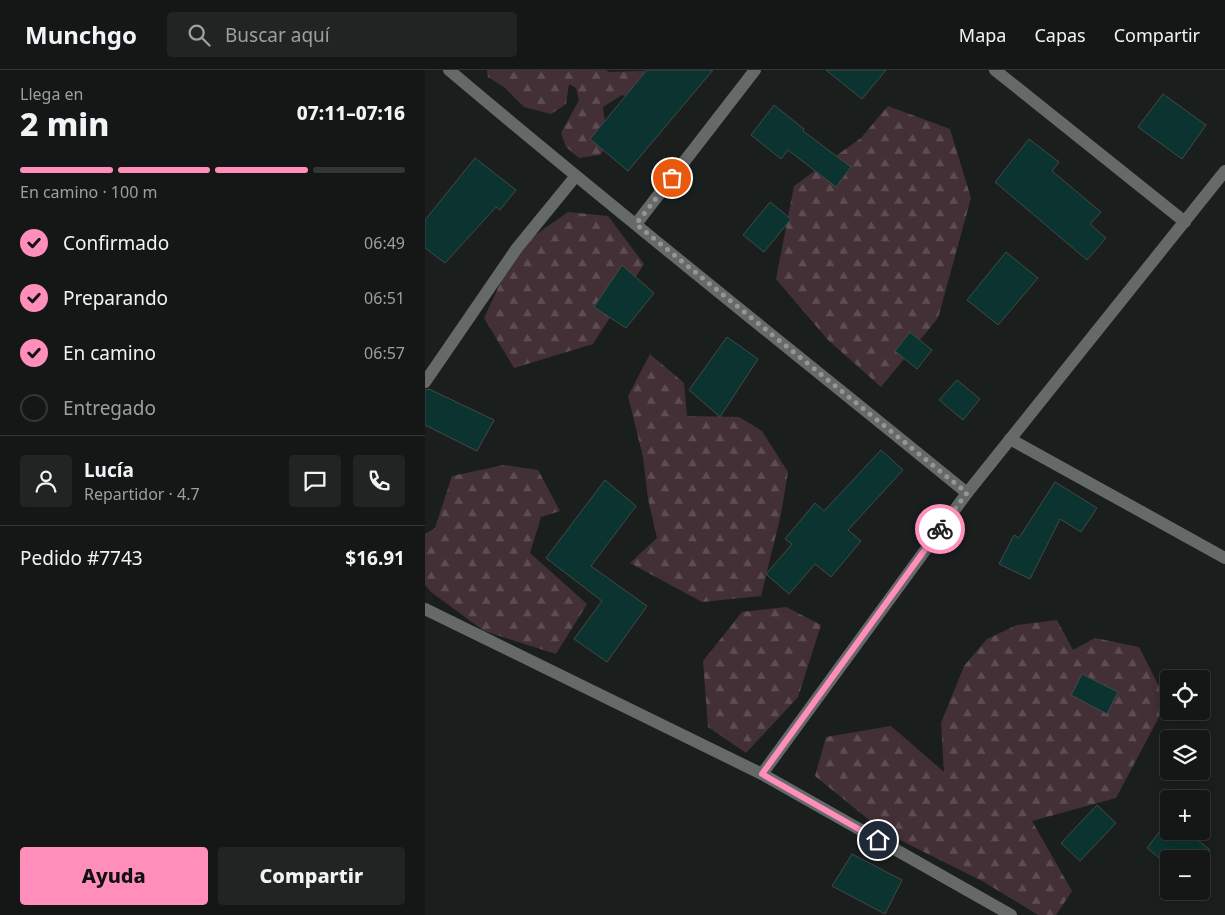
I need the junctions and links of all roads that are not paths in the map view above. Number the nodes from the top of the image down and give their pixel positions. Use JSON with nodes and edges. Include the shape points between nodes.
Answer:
{"nodes":[{"id":1,"x":449,"y":70,"type":"edge"},
{"id":2,"x":755,"y":70,"type":"edge"},
{"id":3,"x":995,"y":70,"type":"edge"},
{"id":4,"x":1225,"y":171,"type":"edge"},
{"id":5,"x":575,"y":176,"type":"junction"},
{"id":6,"x":1185,"y":222,"type":"junction"},
{"id":7,"x":636,"y":224,"type":"junction"},
{"id":8,"x":425,"y":382,"type":"edge"},
{"id":9,"x":1010,"y":438,"type":"junction"},
{"id":10,"x":967,"y":493,"type":"junction"},
{"id":11,"x":1225,"y":558,"type":"edge"},
{"id":12,"x":425,"y":609,"type":"edge"},
{"id":13,"x":762,"y":774,"type":"junction"},
{"id":14,"x":1011,"y":915,"type":"edge"}],
"edges":[{"from":1,"to":5,"type":"street"},
{"from":2,"to":7,"type":"street"},
{"from":3,"to":6,"type":"street"},
{"from":4,"to":6,"type":"street"},
{"from":5,"to":7,"type":"street"},
{"from":5,"to":8,"type":"street","via":[[517,248]]},
{"from":6,"to":9,"type":"street"},
{"from":7,"to":10,"type":"street"},
{"from":9,"to":10,"type":"street"},
{"from":9,"to":11,"type":"street"},
{"from":10,"to":13,"type":"street"},
{"from":12,"to":13,"type":"street"},
{"from":13,"to":14,"type":"street"}]}
